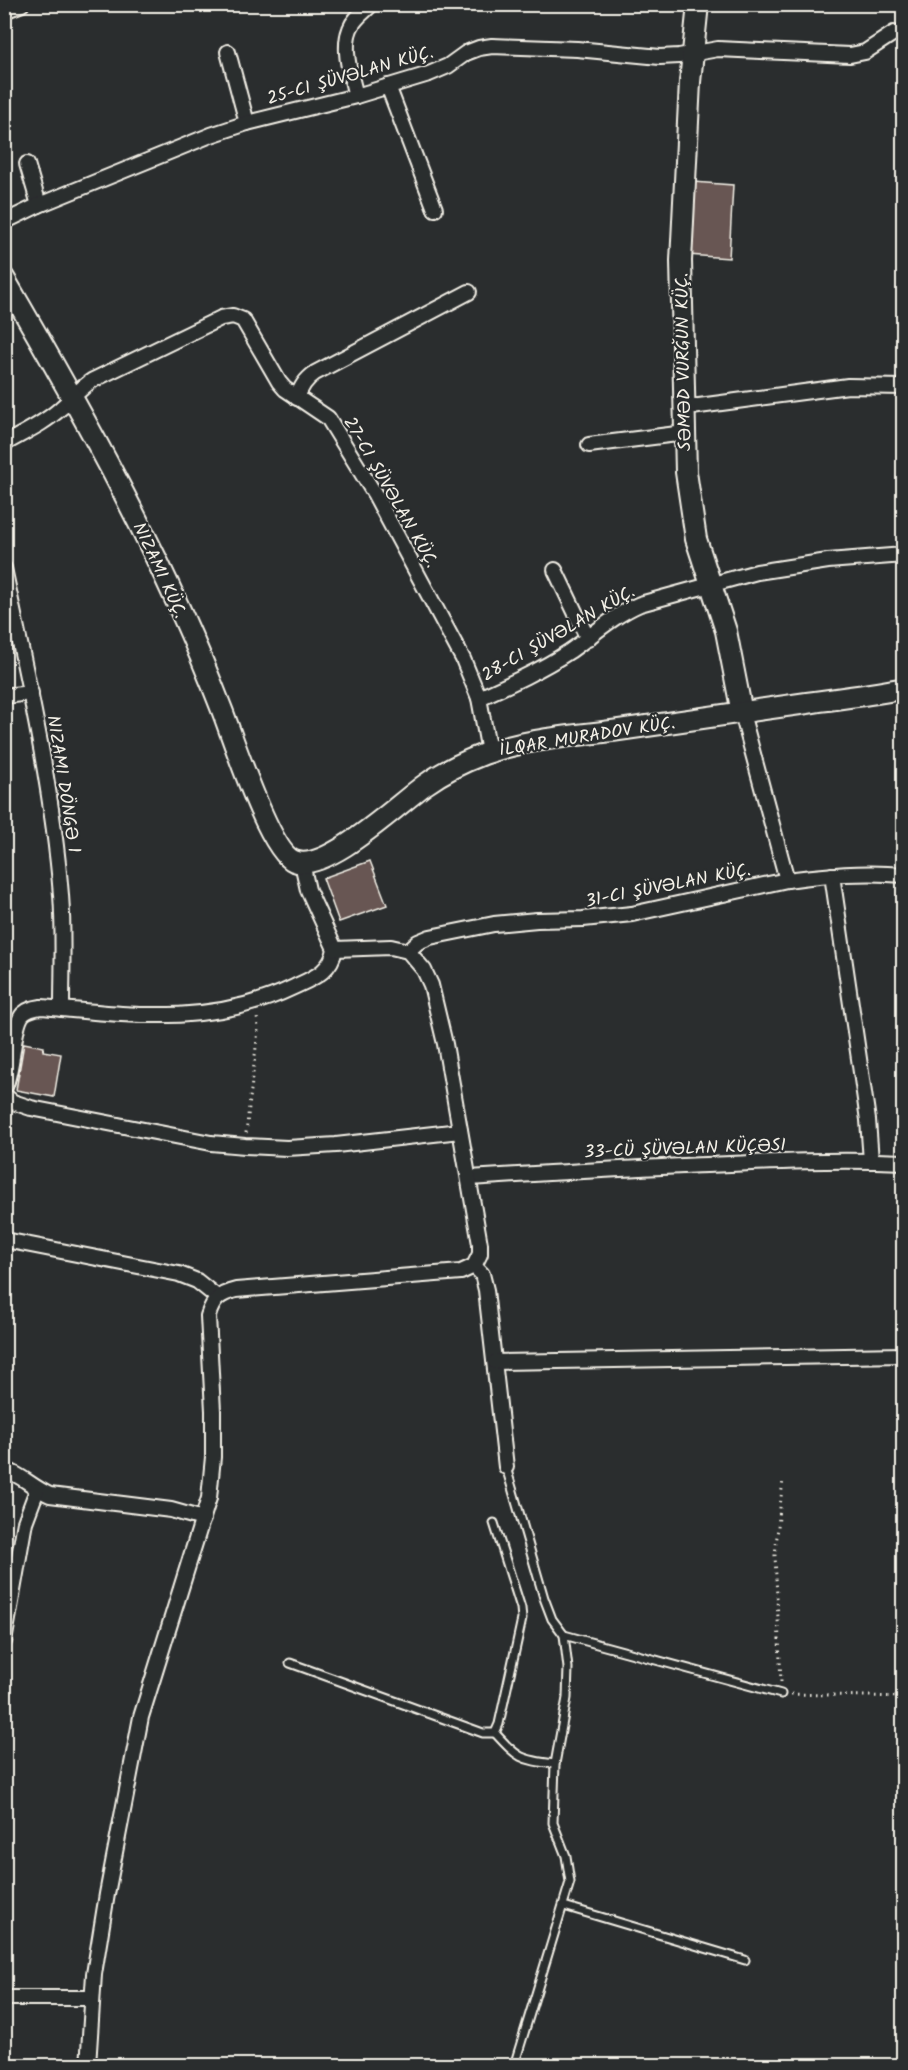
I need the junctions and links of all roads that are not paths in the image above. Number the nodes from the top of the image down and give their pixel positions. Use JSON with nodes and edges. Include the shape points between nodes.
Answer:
{"nodes":[{"id":1,"x":22,"y":4,"type":"edge"},
{"id":2,"x":372,"y":4,"type":"edge"},
{"id":3,"x":698,"y":4,"type":"edge"},
{"id":4,"x":4,"y":11,"type":"edge"},
{"id":5,"x":894,"y":33,"type":"dead end"},
{"id":6,"x":228,"y":52,"type":"dead end"},
{"id":7,"x":692,"y":55,"type":"junction"},
{"id":8,"x":388,"y":86,"type":"junction"},
{"id":9,"x":356,"y":96,"type":"junction"},
{"id":10,"x":247,"y":123,"type":"junction"},
{"id":11,"x":27,"y":164,"type":"dead end"},
{"id":12,"x":39,"y":205,"type":"junction"},
{"id":13,"x":435,"y":208,"type":"dead end"},
{"id":14,"x":4,"y":222,"type":"edge"},
{"id":15,"x":4,"y":278,"type":"edge"},
{"id":16,"x":468,"y":292,"type":"dead end"},
{"id":17,"x":903,"y":387,"type":"edge"},
{"id":18,"x":72,"y":397,"type":"junction"},
{"id":19,"x":297,"y":398,"type":"junction"},
{"id":20,"x":684,"y":408,"type":"junction"},
{"id":21,"x":685,"y":433,"type":"junction"},
{"id":22,"x":4,"y":444,"type":"edge"},
{"id":23,"x":589,"y":445,"type":"dead end"},
{"id":24,"x":903,"y":555,"type":"edge"},
{"id":25,"x":4,"y":568,"type":"edge"},
{"id":26,"x":555,"y":570,"type":"dead end"},
{"id":27,"x":710,"y":583,"type":"junction"},
{"id":28,"x":588,"y":639,"type":"junction"},
{"id":29,"x":903,"y":688,"type":"edge"},
{"id":30,"x":31,"y":693,"type":"junction"},
{"id":31,"x":4,"y":696,"type":"edge"},
{"id":32,"x":479,"y":699,"type":"junction"},
{"id":33,"x":742,"y":712,"type":"junction"},
{"id":34,"x":489,"y":752,"type":"junction"},
{"id":35,"x":302,"y":863,"type":"junction"},
{"id":36,"x":832,"y":875,"type":"junction"},
{"id":37,"x":903,"y":875,"type":"edge"},
{"id":38,"x":787,"y":880,"type":"junction"},
{"id":39,"x":335,"y":949,"type":"junction"},
{"id":40,"x":408,"y":951,"type":"junction"},
{"id":41,"x":62,"y":1009,"type":"junction"},
{"id":42,"x":4,"y":1089,"type":"edge"},
{"id":43,"x":4,"y":1095,"type":"edge"},
{"id":44,"x":460,"y":1131,"type":"junction"},
{"id":45,"x":871,"y":1161,"type":"junction"},
{"id":46,"x":903,"y":1162,"type":"edge"},
{"id":47,"x":469,"y":1178,"type":"junction"},
{"id":48,"x":5,"y":1240,"type":"edge"},
{"id":49,"x":474,"y":1266,"type":"junction"},
{"id":50,"x":217,"y":1297,"type":"junction"},
{"id":51,"x":903,"y":1355,"type":"edge"},
{"id":52,"x":495,"y":1362,"type":"junction"},
{"id":53,"x":506,"y":1467,"type":"joint"},
{"id":54,"x":4,"y":1470,"type":"edge"},
{"id":55,"x":37,"y":1490,"type":"junction"},
{"id":56,"x":203,"y":1519,"type":"junction"},
{"id":57,"x":494,"y":1523,"type":"dead end"},
{"id":58,"x":564,"y":1635,"type":"junction"},
{"id":59,"x":4,"y":1642,"type":"edge"},
{"id":60,"x":290,"y":1663,"type":"dead end"},
{"id":61,"x":781,"y":1694,"type":"road end"},
{"id":62,"x":495,"y":1733,"type":"junction"},
{"id":63,"x":555,"y":1764,"type":"junction"},
{"id":64,"x":564,"y":1906,"type":"junction"},
{"id":65,"x":745,"y":1960,"type":"dead end"},
{"id":66,"x":4,"y":1998,"type":"edge"},
{"id":67,"x":92,"y":1998,"type":"junction"},
{"id":68,"x":88,"y":2066,"type":"edge"},
{"id":69,"x":514,"y":2066,"type":"edge"}],
"edges":[{"from":1,"to":4,"type":"street"},
{"from":2,"to":9,"type":"street","via":[[356,18],[348,36]]},
{"from":3,"to":7,"type":"street","name":"SƏMƏD VURĞUN KÜÇ."},
{"from":5,"to":7,"type":"street","name":"25-CI ŞÜVƏLAN KÜÇ.","via":[[865,52],[850,55],[718,49]]},
{"from":6,"to":10,"type":"street"},
{"from":7,"to":8,"type":"street","name":"25-CI ŞÜVƏLAN KÜÇ.","via":[[660,57],[492,46],[466,53],[429,74]]},
{"from":7,"to":20,"type":"street","name":"SƏMƏD VURĞUN KÜÇ.","via":[[681,261]]},
{"from":8,"to":9,"type":"street","name":"25-CI ŞÜVƏLAN KÜÇ."},
{"from":8,"to":13,"type":"street"},
{"from":9,"to":10,"type":"street","name":"25-CI ŞÜVƏLAN KÜÇ."},
{"from":10,"to":12,"type":"street","name":"25-CI ŞÜVƏLAN KÜÇ."},
{"from":11,"to":12,"type":"street"},
{"from":12,"to":14,"type":"street","name":"25-CI ŞÜVƏLAN KÜÇ."},
{"from":15,"to":18,"type":"street","name":"NIZAMI KÜÇ."},
{"from":16,"to":19,"type":"street","via":[[315,373],[301,387]]},
{"from":17,"to":20,"type":"street","via":[[848,386]]},
{"from":18,"to":19,"type":"street","name":"27-CI ŞÜVƏLAN KÜÇ.","via":[[101,376],[221,318],[233,316],[243,320],[279,382]]},
{"from":18,"to":22,"type":"street","via":[[50,417]]},
{"from":18,"to":35,"type":"street","name":"NIZAMI KÜÇ.","via":[[159,562],[274,839],[286,856]]},
{"from":19,"to":32,"type":"street","name":"27-CI ŞÜVƏLAN KÜÇ.","via":[[328,418],[374,493],[454,642]]},
{"from":20,"to":21,"type":"street","name":"SƏMƏD VURĞUN KÜÇ."},
{"from":21,"to":23,"type":"street"},
{"from":21,"to":27,"type":"street","name":"SƏMƏD VURĞUN KÜÇ.","via":[[692,521]]},
{"from":24,"to":27,"type":"street","name":"28-CI ŞÜVƏLAN KÜÇ.","via":[[788,566]]},
{"from":25,"to":30,"type":"street","name":"NIZAMI DÖNGƏ 1"},
{"from":26,"to":28,"type":"street"},
{"from":27,"to":28,"type":"street","name":"28-CI ŞÜVƏLAN KÜÇ.","via":[[630,608]]},
{"from":27,"to":33,"type":"street","name":"SƏMƏD VURĞUN KÜÇ.","via":[[726,631]]},
{"from":28,"to":32,"type":"street","name":"28-CI ŞÜVƏLAN KÜÇ."},
{"from":29,"to":33,"type":"street","name":"İLQAR MURADOV KÜÇ."},
{"from":30,"to":31,"type":"street"},
{"from":30,"to":41,"type":"street","name":"NIZAMI DÖNGƏ 1","via":[[46,766],[61,896]]},
{"from":32,"to":34,"type":"street","name":"27-CI ŞÜVƏLAN KÜÇ."},
{"from":33,"to":34,"type":"street","name":"İLQAR MURADOV KÜÇ."},
{"from":33,"to":38,"type":"street"},
{"from":34,"to":35,"type":"street","name":"İLQAR MURADOV KÜÇ.","via":[[443,772],[341,849]]},
{"from":35,"to":39,"type":"street","via":[[308,890]]},
{"from":36,"to":37,"type":"street","name":"31-CI ŞÜVƏLAN KÜÇ."},
{"from":36,"to":38,"type":"street","name":"31-CI ŞÜVƏLAN KÜÇ."},
{"from":36,"to":45,"type":"street"},
{"from":38,"to":40,"type":"street","name":"31-CI ŞÜVƏLAN KÜÇ.","via":[[632,914],[494,924],[430,937]]},
{"from":39,"to":40,"type":"street","via":[[391,947]]},
{"from":39,"to":41,"type":"street","via":[[322,973],[254,1004],[176,1016]]},
{"from":40,"to":44,"type":"street","via":[[431,985]]},
{"from":41,"to":42,"type":"street","via":[[33,1009],[22,1016]]},
{"from":43,"to":44,"type":"street","via":[[31,1108],[244,1146],[336,1145]]},
{"from":44,"to":47,"type":"street"},
{"from":45,"to":46,"type":"street","name":"33-CÜ ŞÜVƏLAN KÜÇƏSI"},
{"from":45,"to":47,"type":"street","name":"33-CÜ ŞÜVƏLAN KÜÇƏSI","via":[[729,1164]]},
{"from":47,"to":49,"type":"street","via":[[480,1244]]},
{"from":48,"to":50,"type":"street","via":[[179,1274],[197,1281]]},
{"from":49,"to":50,"type":"street","via":[[453,1273],[243,1289]]},
{"from":49,"to":52,"type":"street","via":[[482,1274],[486,1290]]},
{"from":50,"to":56,"type":"street","via":[[208,1316],[213,1457]]},
{"from":51,"to":52,"type":"street"},
{"from":52,"to":53,"type":"street"},
{"from":53,"to":58,"type":"lane","via":[[543,1598]]},
{"from":54,"to":55,"type":"street","via":[[14,1472]]},
{"from":55,"to":56,"type":"street","via":[[66,1498],[171,1510]]},
{"from":55,"to":59,"type":"street","via":[[25,1522]]},
{"from":56,"to":67,"type":"street","via":[[141,1717],[107,1894]]},
{"from":57,"to":62,"type":"lane","via":[[522,1619]]},
{"from":58,"to":61,"type":"lane"},
{"from":58,"to":63,"type":"lane","via":[[567,1698]]},
{"from":60,"to":62,"type":"lane","via":[[483,1733]]},
{"from":62,"to":63,"type":"lane","via":[[515,1755],[532,1762]]},
{"from":63,"to":64,"type":"lane","via":[[553,1823],[566,1856],[570,1882]]},
{"from":64,"to":65,"type":"lane"},
{"from":64,"to":69,"type":"lane"},
{"from":66,"to":67,"type":"street"},
{"from":67,"to":68,"type":"street"}]}
